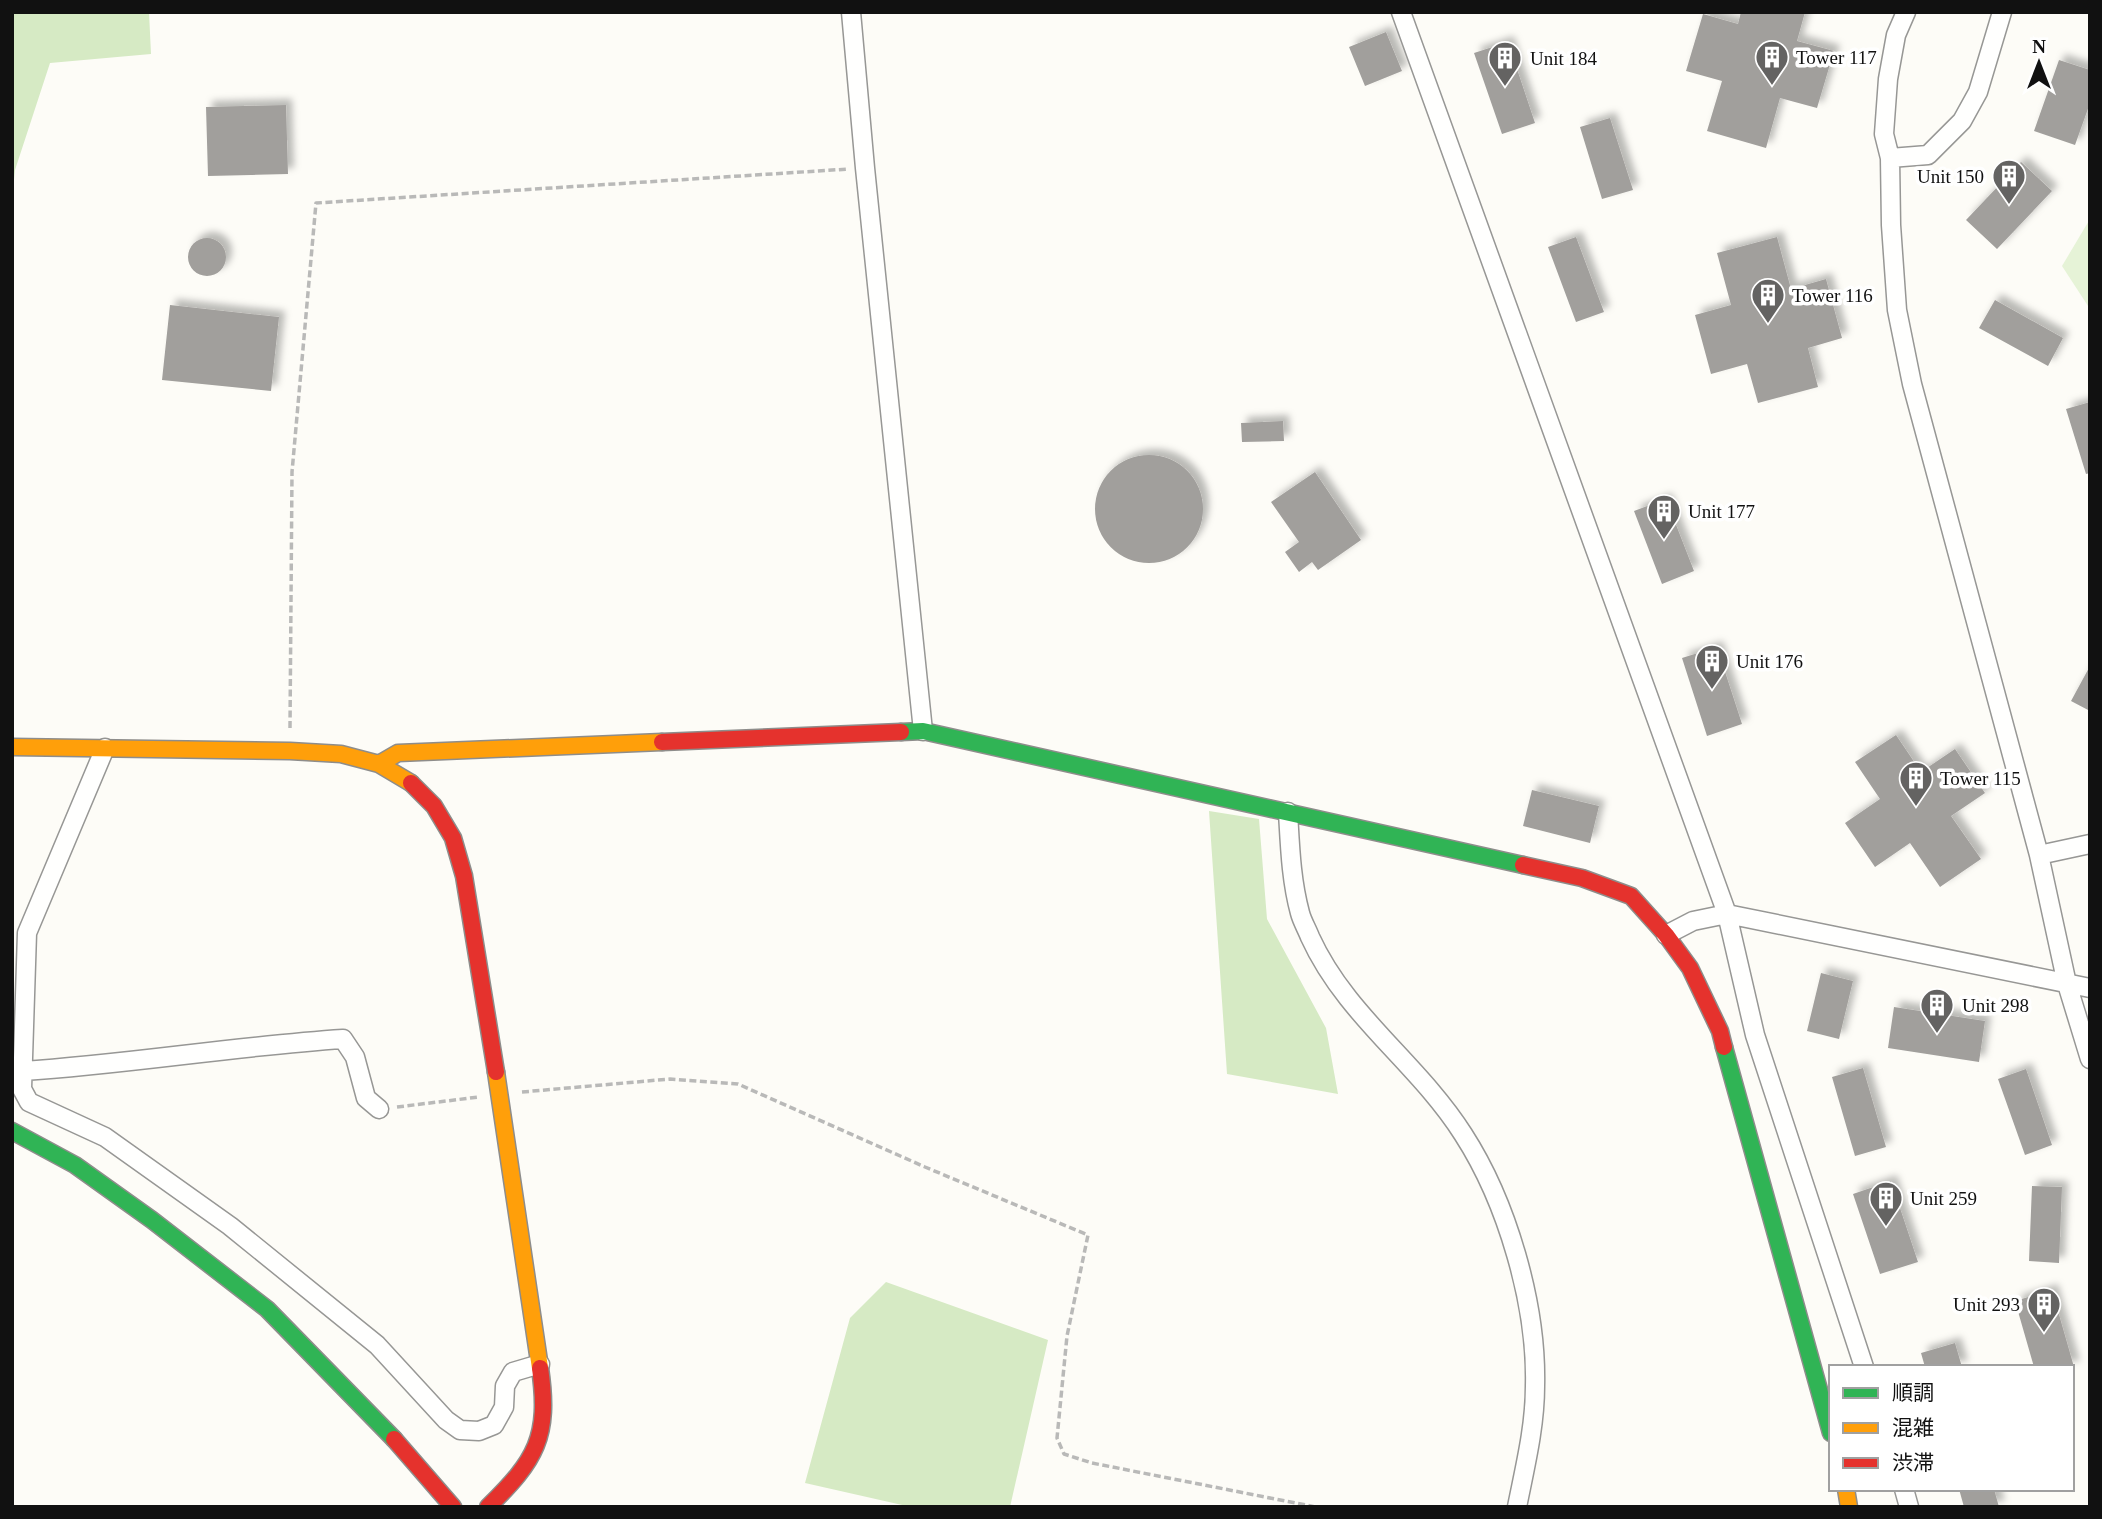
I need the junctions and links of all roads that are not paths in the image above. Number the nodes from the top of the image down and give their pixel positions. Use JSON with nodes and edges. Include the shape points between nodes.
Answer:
{"nodes":[{"id":1,"x":851,"y":12,"type":"edge"},
{"id":2,"x":1401,"y":12,"type":"edge"},
{"id":3,"x":1906,"y":12,"type":"edge"},
{"id":4,"x":2002,"y":12,"type":"edge"},
{"id":5,"x":1890,"y":158,"type":"junction"},
{"id":6,"x":923,"y":731,"type":"junction"},
{"id":7,"x":12,"y":747,"type":"edge"},
{"id":8,"x":105,"y":748,"type":"junction"},
{"id":9,"x":379,"y":764,"type":"junction"},
{"id":10,"x":1288,"y":813,"type":"junction"},
{"id":11,"x":2090,"y":845,"type":"edge"},
{"id":12,"x":2039,"y":855,"type":"junction"},
{"id":13,"x":1727,"y":914,"type":"junction"},
{"id":14,"x":1666,"y":935,"type":"junction"},
{"id":15,"x":2067,"y":984,"type":"junction"},
{"id":16,"x":2090,"y":988,"type":"edge"},
{"id":17,"x":2090,"y":1059,"type":"edge"},
{"id":18,"x":23,"y":1071,"type":"junction"},
{"id":19,"x":379,"y":1109,"type":"road end"},
{"id":20,"x":12,"y":1131,"type":"edge"},
{"id":21,"x":540,"y":1364,"type":"junction"},
{"id":22,"x":1863,"y":1365,"type":"edge"},
{"id":23,"x":1829,"y":1426,"type":"edge"},
{"id":24,"x":453,"y":1507,"type":"edge"},
{"id":25,"x":488,"y":1507,"type":"edge"},
{"id":26,"x":1517,"y":1507,"type":"edge"}],
"edges":[{"from":1,"to":6,"type":"street"},
{"from":2,"to":13,"type":"street"},
{"from":3,"to":5,"type":"street","via":[[1896,35],[1888,79],[1884,134]]},
{"from":4,"to":5,"type":"street","via":[[1978,92],[1962,121],[1928,155]]},
{"from":5,"to":12,"type":"street","via":[[1897,310],[1912,384]]},
{"from":6,"to":9,"type":"street","via":[[398,753]]},
{"from":6,"to":10,"type":"street"},
{"from":7,"to":8,"type":"street"},
{"from":8,"to":9,"type":"street","via":[[290,751],[341,754]]},
{"from":8,"to":18,"type":"street","via":[[27,933]]},
{"from":9,"to":21,"type":"street","via":[[410,783],[434,806],[453,838],[464,876]]},
{"from":10,"to":14,"type":"street","via":[[1582,878],[1631,897]]},
{"from":10,"to":26,"type":"street","via":[[1290,861],[1300,914],[1321,961],[1348,1000],[1463,1134],[1508,1232],[1524,1281],[1535,1386]]},
{"from":11,"to":12,"type":"street"},
{"from":12,"to":15,"type":"street"},
{"from":13,"to":14,"type":"street","via":[[1693,921]]},
{"from":13,"to":15,"type":"street"},
{"from":13,"to":22,"type":"street","via":[[1755,1035]]},
{"from":14,"to":23,"type":"street","via":[[1690,968],[1720,1031]]},
{"from":15,"to":16,"type":"street"},
{"from":15,"to":17,"type":"street"},
{"from":18,"to":19,"type":"street","via":[[343,1038],[355,1057],[366,1098]]},
{"from":18,"to":21,"type":"street","via":[[22,1089],[29,1102],[105,1137],[230,1226],[377,1345],[460,1430],[479,1431],[494,1424],[504,1407],[505,1386],[513,1372]]},
{"from":20,"to":24,"type":"street","via":[[75,1165],[267,1309],[408,1453]]},
{"from":21,"to":25,"type":"street","via":[[544,1422],[538,1448],[519,1477]]}]}
